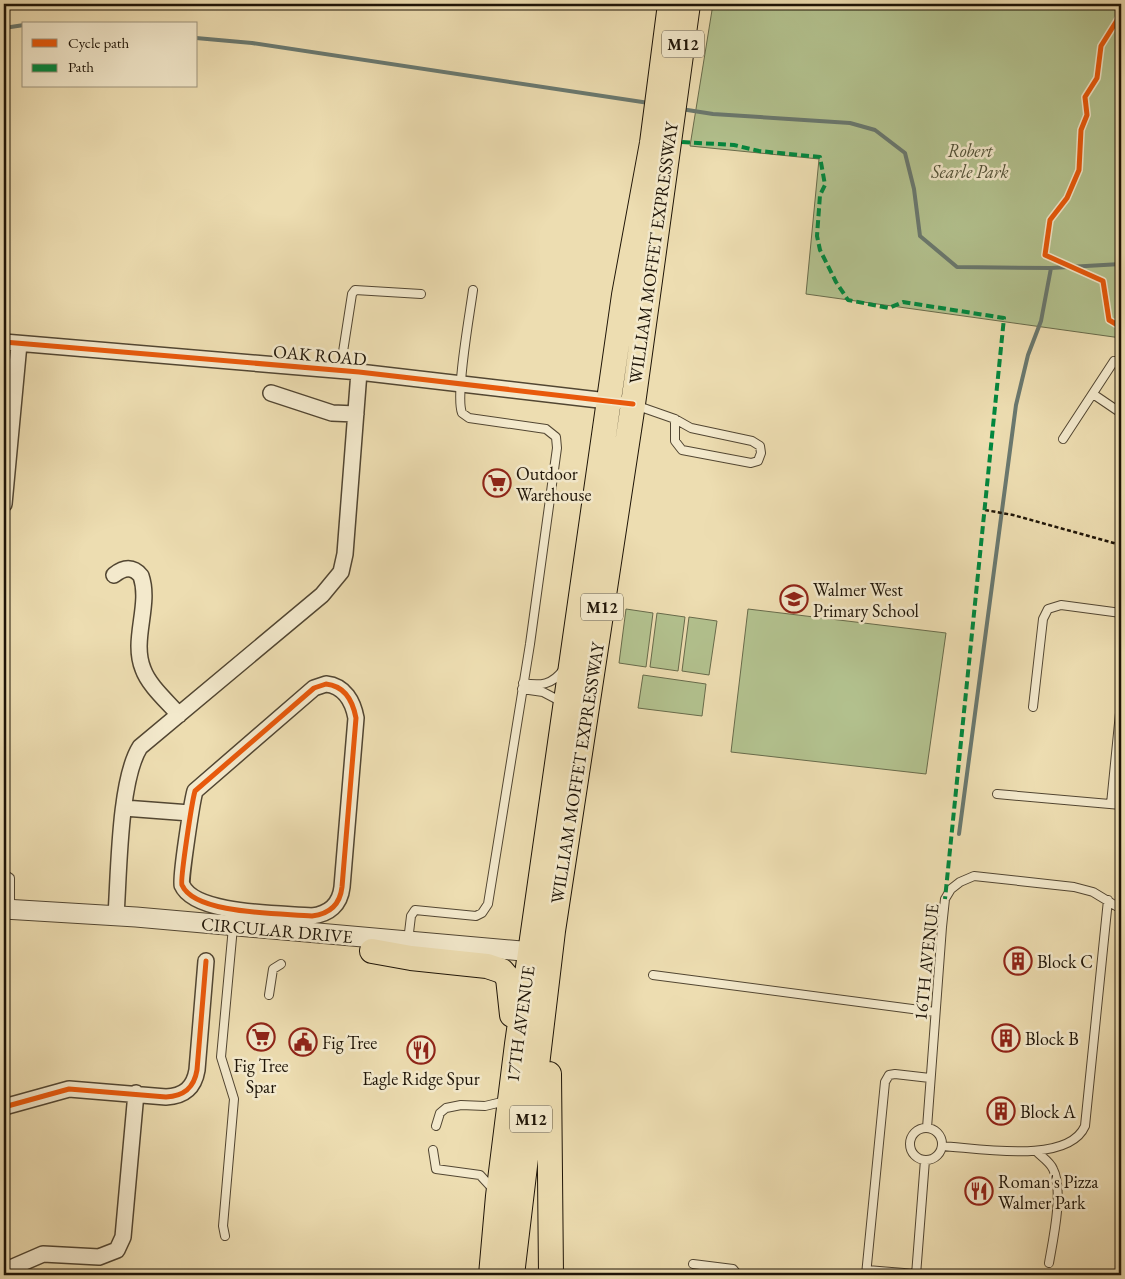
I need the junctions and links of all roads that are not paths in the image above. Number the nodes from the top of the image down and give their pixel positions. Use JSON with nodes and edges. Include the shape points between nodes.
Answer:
{"nodes":[{"id":1,"x":670,"y":4,"type":"edge"},
{"id":2,"x":688,"y":4,"type":"edge"},
{"id":3,"x":669,"y":81,"type":"junction"},
{"id":4,"x":660,"y":145,"type":"junction"},
{"id":5,"x":472,"y":290,"type":"dead end"},
{"id":6,"x":421,"y":294,"type":"dead end"},
{"id":7,"x":11,"y":343,"type":"edge"},
{"id":8,"x":1114,"y":361,"type":"dead end"},
{"id":9,"x":340,"y":371,"type":"junction"},
{"id":10,"x":358,"y":372,"type":"junction"},
{"id":11,"x":461,"y":383,"type":"junction"},
{"id":12,"x":271,"y":392,"type":"dead end"},
{"id":13,"x":1093,"y":394,"type":"junction"},
{"id":14,"x":608,"y":401,"type":"junction"},
{"id":15,"x":633,"y":404,"type":"junction"},
{"id":16,"x":1121,"y":413,"type":"edge"},
{"id":17,"x":356,"y":414,"type":"junction"},
{"id":18,"x":675,"y":419,"type":"junction"},
{"id":19,"x":1063,"y":438,"type":"dead end"},
{"id":20,"x":4,"y":504,"type":"edge"},
{"id":21,"x":114,"y":575,"type":"dead end"},
{"id":22,"x":1121,"y":613,"type":"edge"},
{"id":23,"x":572,"y":659,"type":"junction"},
{"id":24,"x":523,"y":686,"type":"junction"},
{"id":25,"x":1121,"y":703,"type":"edge"},
{"id":26,"x":566,"y":704,"type":"junction"},
{"id":27,"x":1033,"y":707,"type":"dead end"},
{"id":28,"x":179,"y":715,"type":"junction"},
{"id":29,"x":998,"y":794,"type":"dead end"},
{"id":30,"x":1111,"y":804,"type":"junction"},
{"id":31,"x":1121,"y":805,"type":"edge"},
{"id":32,"x":124,"y":808,"type":"junction"},
{"id":33,"x":190,"y":813,"type":"junction"},
{"id":34,"x":4,"y":874,"type":"edge"},
{"id":35,"x":1108,"y":900,"type":"junction"},
{"id":36,"x":1121,"y":909,"type":"edge"},
{"id":37,"x":7,"y":912,"type":"edge"},
{"id":38,"x":116,"y":915,"type":"junction"},
{"id":39,"x":232,"y":932,"type":"junction"},
{"id":40,"x":408,"y":941,"type":"junction"},
{"id":41,"x":372,"y":951,"type":"junction"},
{"id":42,"x":540,"y":959,"type":"junction"},
{"id":43,"x":206,"y":961,"type":"dead end"},
{"id":44,"x":280,"y":964,"type":"dead end"},
{"id":45,"x":653,"y":975,"type":"dead end"},
{"id":46,"x":270,"y":995,"type":"dead end"},
{"id":47,"x":935,"y":1012,"type":"junction"},
{"id":48,"x":542,"y":1029,"type":"junction"},
{"id":49,"x":517,"y":1044,"type":"junction"},
{"id":50,"x":930,"y":1078,"type":"junction"},
{"id":51,"x":136,"y":1093,"type":"junction"},
{"id":52,"x":509,"y":1100,"type":"junction"},
{"id":53,"x":4,"y":1107,"type":"edge"},
{"id":54,"x":436,"y":1126,"type":"dead end"},
{"id":55,"x":927,"y":1128,"type":"junction"},
{"id":56,"x":942,"y":1146,"type":"junction"},
{"id":57,"x":433,"y":1150,"type":"dead end"},
{"id":58,"x":1036,"y":1152,"type":"junction"},
{"id":59,"x":925,"y":1160,"type":"junction"},
{"id":60,"x":498,"y":1196,"type":"junction"},
{"id":61,"x":225,"y":1236,"type":"dead end"},
{"id":62,"x":1049,"y":1263,"type":"dead end"},
{"id":63,"x":693,"y":1264,"type":"dead end"},
{"id":64,"x":12,"y":1267,"type":"dead end"},
{"id":65,"x":867,"y":1273,"type":"edge"},
{"id":66,"x":491,"y":1275,"type":"edge"},
{"id":67,"x":512,"y":1275,"type":"edge"},
{"id":68,"x":551,"y":1275,"type":"edge"},
{"id":69,"x":738,"y":1275,"type":"edge"},
{"id":70,"x":916,"y":1275,"type":"edge"}],
"edges":[{"from":1,"to":3,"type":"main road","name":"WILLIAM MOFFET EXPRESSWAY","number":"M12"},
{"from":2,"to":3,"type":"main road","name":"WILLIAM MOFFET EXPRESSWAY","number":"M12"},
{"from":3,"to":4,"type":"main road","name":"WILLIAM MOFFET EXPRESSWAY","number":"M12"},
{"from":4,"to":14,"type":"main road","name":"WILLIAM MOFFET EXPRESSWAY","number":"M12","via":[[624,295]]},
{"from":4,"to":15,"type":"main road","name":"WILLIAM MOFFET EXPRESSWAY","number":"M12"},
{"from":5,"to":11,"type":"lane"},
{"from":6,"to":9,"type":"lane","via":[[355,290]]},
{"from":7,"to":9,"type":"street","name":"OAK ROAD"},
{"from":7,"to":20,"type":"street"},
{"from":8,"to":13,"type":"lane"},
{"from":9,"to":10,"type":"street","name":"OAK ROAD"},
{"from":10,"to":11,"type":"street","name":"OAK ROAD"},
{"from":10,"to":17,"type":"street"},
{"from":11,"to":14,"type":"street","name":"OAK ROAD"},
{"from":11,"to":24,"type":"lane","via":[[460,407],[465,416],[542,428],[554,434],[558,443]]},
{"from":12,"to":17,"type":"street","via":[[332,413]]},
{"from":13,"to":16,"type":"lane"},
{"from":13,"to":19,"type":"lane"},
{"from":14,"to":15,"type":"street","name":"OAK ROAD"},
{"from":14,"to":23,"type":"main road","name":"WILLIAM MOFFET EXPRESSWAY","number":"M12"},
{"from":15,"to":18,"type":"lane"},
{"from":15,"to":42,"type":"main road","name":"WILLIAM MOFFET EXPRESSWAY","number":"M12"},
{"from":17,"to":28,"type":"street","via":[[341,572],[322,595]]},
{"from":18,"to":18,"type":"lane","via":[[691,428],[757,443],[761,448],[760,458],[751,463],[682,450],[675,441]]},
{"from":21,"to":28,"type":"street","via":[[129,568],[141,576],[140,659],[146,675]]},
{"from":22,"to":27,"type":"lane","via":[[1061,605],[1048,609],[1043,619]]},
{"from":23,"to":24,"type":"lane","via":[[550,682]]},
{"from":23,"to":26,"type":"main road","name":"WILLIAM MOFFET EXPRESSWAY","number":"M12"},
{"from":24,"to":26,"type":"lane"},
{"from":24,"to":40,"type":"lane","via":[[488,904],[482,913],[470,916],[418,909],[411,916]]},
{"from":25,"to":30,"type":"lane"},
{"from":26,"to":42,"type":"main road","name":"WILLIAM MOFFET EXPRESSWAY","number":"M12"},
{"from":28,"to":32,"type":"street","via":[[145,741],[135,754]]},
{"from":29,"to":30,"type":"lane"},
{"from":30,"to":31,"type":"lane"},
{"from":32,"to":33,"type":"street"},
{"from":32,"to":38,"type":"street"},
{"from":33,"to":33,"type":"street","via":[[181,876],[182,886],[190,896],[207,904],[228,908],[312,916],[330,910],[339,900],[342,888],[356,718],[352,702],[333,685],[314,688],[199,786]]},
{"from":34,"to":37,"type":"lane","via":[[10,878]]},
{"from":35,"to":36,"type":"lane","name":"16TH AVENUE"},
{"from":35,"to":47,"type":"lane","name":"16TH AVENUE","via":[[1074,887],[986,876],[974,876],[960,882],[945,899]]},
{"from":35,"to":58,"type":"lane","via":[[1085,1126],[1072,1143]]},
{"from":37,"to":38,"type":"street","name":"CIRCULAR DRIVE"},
{"from":37,"to":39,"type":"street","name":"CIRCULAR DRIVE"},
{"from":38,"to":39,"type":"street","name":"CIRCULAR DRIVE"},
{"from":39,"to":40,"type":"street","name":"CIRCULAR DRIVE"},
{"from":39,"to":41,"type":"street","name":"CIRCULAR DRIVE"},
{"from":39,"to":61,"type":"lane","via":[[221,1057],[234,1099],[223,1226]]},
{"from":40,"to":42,"type":"street","name":"CIRCULAR DRIVE"},
{"from":41,"to":42,"type":"street","name":"CIRCULAR DRIVE"},
{"from":41,"to":49,"type":"main road","via":[[487,966],[502,972],[511,986]]},
{"from":42,"to":48,"type":"main road","name":"WILLIAM MOFFET EXPRESSWAY","number":"M12"},
{"from":42,"to":49,"type":"main road","name":"17TH AVENUE","number":"M12"},
{"from":43,"to":51,"type":"street","via":[[193,1085],[174,1097]]},
{"from":44,"to":46,"type":"lane","via":[[273,969]]},
{"from":45,"to":47,"type":"lane"},
{"from":47,"to":50,"type":"lane","name":"16TH AVENUE"},
{"from":48,"to":67,"type":"main road","name":"WILLIAM MOFFET EXPRESSWAY","number":"M12"},
{"from":48,"to":68,"type":"main road","via":[[548,1038],[549,1048]]},
{"from":49,"to":52,"type":"main road","name":"17TH AVENUE","number":"M12"},
{"from":50,"to":55,"type":"lane","name":"16TH AVENUE"},
{"from":50,"to":65,"type":"lane","via":[[895,1074],[885,1082]]},
{"from":51,"to":53,"type":"street","via":[[69,1089]]},
{"from":51,"to":64,"type":"street","via":[[123,1237],[117,1250],[100,1257],[43,1254]]},
{"from":52,"to":54,"type":"lane","via":[[485,1106],[461,1105],[441,1111]]},
{"from":52,"to":60,"type":"main road","name":"17TH AVENUE","number":"M12"},
{"from":55,"to":56,"type":"lane","via":[[940,1136]]},
{"from":55,"to":59,"type":"lane","via":[[917,1131],[910,1143],[916,1156]]},
{"from":56,"to":58,"type":"lane"},
{"from":56,"to":59,"type":"lane","via":[[938,1155]]},
{"from":57,"to":60,"type":"lane","via":[[433,1164],[438,1171],[480,1175]]},
{"from":58,"to":62,"type":"lane","via":[[1050,1163],[1056,1178]]},
{"from":59,"to":70,"type":"lane"},
{"from":60,"to":66,"type":"main road","name":"17TH AVENUE","number":"M12"},
{"from":63,"to":69,"type":"lane","via":[[734,1269]]},
{"from":65,"to":70,"type":"lane"}]}
